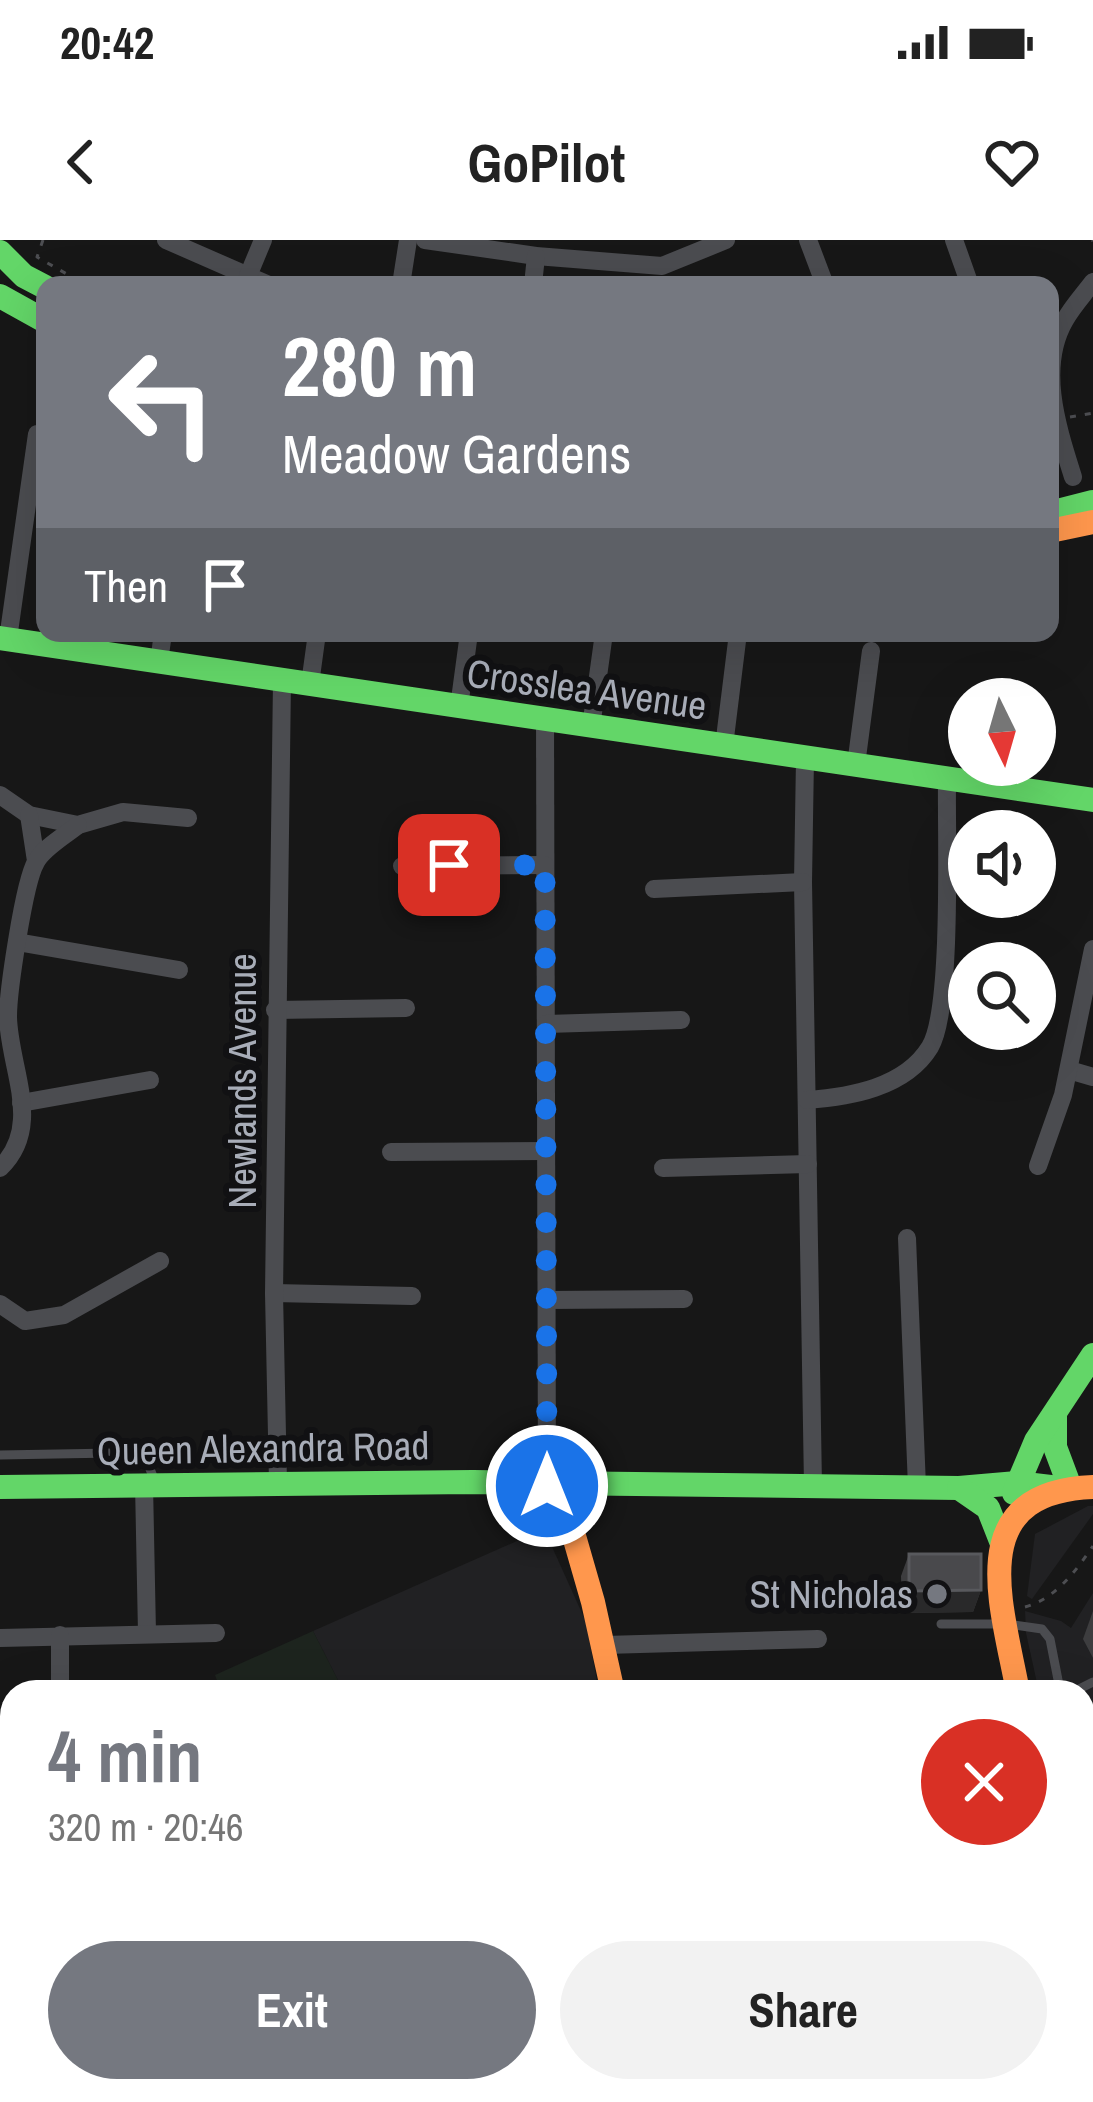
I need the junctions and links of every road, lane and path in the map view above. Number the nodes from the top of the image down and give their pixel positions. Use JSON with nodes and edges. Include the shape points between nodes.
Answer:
{"nodes":[{"id":1,"x":43,"y":240,"type":"edge"},
{"id":2,"x":166,"y":240,"type":"edge"},
{"id":3,"x":263,"y":240,"type":"edge"},
{"id":4,"x":408,"y":240,"type":"edge"},
{"id":5,"x":425,"y":240,"type":"edge"},
{"id":6,"x":726,"y":240,"type":"edge"},
{"id":7,"x":808,"y":240,"type":"edge"},
{"id":8,"x":956,"y":240,"type":"edge"},
{"id":9,"x":0,"y":252,"type":"edge"},
{"id":10,"x":536,"y":256,"type":"junction"},
{"id":11,"x":661,"y":275,"type":"edge"},
{"id":12,"x":70,"y":276,"type":"edge"},
{"id":13,"x":248,"y":276,"type":"joint"},
{"id":14,"x":402,"y":276,"type":"edge"},
{"id":15,"x":534,"y":276,"type":"edge"},
{"id":16,"x":822,"y":276,"type":"edge"},
{"id":17,"x":967,"y":276,"type":"edge"},
{"id":18,"x":36,"y":282,"type":"edge"},
{"id":19,"x":1093,"y":282,"type":"edge"},
{"id":20,"x":0,"y":296,"type":"edge"},
{"id":21,"x":36,"y":316,"type":"edge"},
{"id":22,"x":1059,"y":334,"type":"edge"},
{"id":23,"x":1093,"y":413,"type":"edge"},
{"id":24,"x":1059,"y":419,"type":"edge"},
{"id":25,"x":1059,"y":426,"type":"edge"},
{"id":26,"x":36,"y":440,"type":"edge"},
{"id":27,"x":1073,"y":477,"type":"dead end"},
{"id":28,"x":1093,"y":502,"type":"edge"},
{"id":29,"x":1059,"y":511,"type":"edge"},
{"id":30,"x":1093,"y":522,"type":"edge"},
{"id":31,"x":1059,"y":529,"type":"edge"},
{"id":32,"x":4,"y":639,"type":"edge"},
{"id":33,"x":162,"y":642,"type":"edge"},
{"id":34,"x":316,"y":642,"type":"edge"},
{"id":35,"x":468,"y":642,"type":"edge"},
{"id":36,"x":603,"y":642,"type":"edge"},
{"id":37,"x":737,"y":642,"type":"edge"},
{"id":38,"x":871,"y":651,"type":"dead end"},
{"id":39,"x":159,"y":662,"type":"junction"},
{"id":40,"x":282,"y":680,"type":"junction"},
{"id":41,"x":310,"y":684,"type":"junction"},
{"id":42,"x":459,"y":707,"type":"junction"},
{"id":43,"x":545,"y":719,"type":"junction"},
{"id":44,"x":592,"y":727,"type":"junction"},
{"id":45,"x":724,"y":746,"type":"junction"},
{"id":46,"x":806,"y":758,"type":"junction"},
{"id":47,"x":856,"y":765,"type":"junction"},
{"id":48,"x":946,"y":779,"type":"joint"},
{"id":49,"x":1035,"y":786,"type":"edge"},
{"id":50,"x":0,"y":795,"type":"edge"},
{"id":51,"x":1093,"y":800,"type":"edge"},
{"id":52,"x":29,"y":815,"type":"junction"},
{"id":53,"x":188,"y":818,"type":"dead end"},
{"id":54,"x":77,"y":825,"type":"junction"},
{"id":55,"x":36,"y":861,"type":"junction"},
{"id":56,"x":545,"y":865,"type":"junction"},
{"id":57,"x":401,"y":866,"type":"dead end"},
{"id":58,"x":803,"y":882,"type":"junction"},
{"id":59,"x":654,"y":889,"type":"dead end"},
{"id":60,"x":17,"y":942,"type":"junction"},
{"id":61,"x":1093,"y":949,"type":"edge"},
{"id":62,"x":179,"y":970,"type":"dead end"},
{"id":63,"x":406,"y":1008,"type":"dead end"},
{"id":64,"x":275,"y":1010,"type":"junction"},
{"id":65,"x":681,"y":1020,"type":"dead end"},
{"id":66,"x":546,"y":1024,"type":"junction"},
{"id":67,"x":1069,"y":1070,"type":"junction"},
{"id":68,"x":1093,"y":1077,"type":"edge"},
{"id":69,"x":149,"y":1080,"type":"dead end"},
{"id":70,"x":807,"y":1100,"type":"junction"},
{"id":71,"x":21,"y":1102,"type":"junction"},
{"id":72,"x":546,"y":1151,"type":"junction"},
{"id":73,"x":391,"y":1152,"type":"dead end"},
{"id":74,"x":808,"y":1164,"type":"junction"},
{"id":75,"x":1038,"y":1166,"type":"dead end"},
{"id":76,"x":0,"y":1168,"type":"edge"},
{"id":77,"x":663,"y":1168,"type":"dead end"},
{"id":78,"x":907,"y":1238,"type":"dead end"},
{"id":79,"x":160,"y":1261,"type":"dead end"},
{"id":80,"x":274,"y":1293,"type":"junction"},
{"id":81,"x":412,"y":1296,"type":"dead end"},
{"id":82,"x":547,"y":1300,"type":"junction"},
{"id":83,"x":684,"y":1300,"type":"dead end"},
{"id":84,"x":0,"y":1304,"type":"edge"},
{"id":85,"x":1093,"y":1355,"type":"edge"},
{"id":86,"x":1055,"y":1415,"type":"junction"},
{"id":87,"x":0,"y":1455,"type":"edge"},
{"id":88,"x":278,"y":1483,"type":"junction"},
{"id":89,"x":1018,"y":1483,"type":"junction"},
{"id":90,"x":150,"y":1484,"type":"junction"},
{"id":91,"x":553,"y":1485,"type":"junction"},
{"id":92,"x":813,"y":1486,"type":"junction"},
{"id":93,"x":0,"y":1487,"type":"edge"},
{"id":94,"x":917,"y":1487,"type":"junction"},
{"id":95,"x":1074,"y":1487,"type":"edge"},
{"id":96,"x":959,"y":1488,"type":"junction"},
{"id":97,"x":1003,"y":1536,"type":"junction"},
{"id":98,"x":1093,"y":1546,"type":"edge"},
{"id":99,"x":941,"y":1624,"type":"dead end"},
{"id":100,"x":1013,"y":1626,"type":"junction"},
{"id":101,"x":147,"y":1633,"type":"junction"},
{"id":102,"x":216,"y":1633,"type":"dead end"},
{"id":103,"x":60,"y":1635,"type":"junction"},
{"id":104,"x":0,"y":1638,"type":"edge"},
{"id":105,"x":818,"y":1639,"type":"dead end"},
{"id":106,"x":605,"y":1645,"type":"junction"},
{"id":107,"x":60,"y":1680,"type":"edge"},
{"id":108,"x":611,"y":1680,"type":"edge"},
{"id":109,"x":1017,"y":1680,"type":"edge"},
{"id":110,"x":1058,"y":1680,"type":"edge"}],
"edges":[{"from":1,"to":12,"type":"path","via":[[37,257]]},
{"from":2,"to":13,"type":"street"},
{"from":3,"to":13,"type":"street"},
{"from":4,"to":14,"type":"street"},
{"from":5,"to":10,"type":"street"},
{"from":6,"to":11,"type":"street"},
{"from":7,"to":16,"type":"street"},
{"from":8,"to":17,"type":"street"},
{"from":9,"to":18,"type":"main road"},
{"from":10,"to":11,"type":"street"},
{"from":10,"to":15,"type":"street"},
{"from":19,"to":22,"type":"street"},
{"from":20,"to":21,"type":"main road"},
{"from":23,"to":24,"type":"path"},
{"from":25,"to":27,"type":"street"},
{"from":26,"to":32,"type":"street"},
{"from":28,"to":29,"type":"main road"},
{"from":30,"to":31,"type":"main road"},
{"from":32,"to":39,"type":"main road","name":"Crosslea Avenue"},
{"from":33,"to":39,"type":"street"},
{"from":34,"to":41,"type":"street"},
{"from":35,"to":42,"type":"street"},
{"from":36,"to":44,"type":"street"},
{"from":37,"to":45,"type":"street"},
{"from":38,"to":47,"type":"street"},
{"from":39,"to":40,"type":"main road","name":"Crosslea Avenue"},
{"from":40,"to":41,"type":"main road","name":"Crosslea Avenue"},
{"from":40,"to":64,"type":"street","name":"Newlands Avenue"},
{"from":41,"to":42,"type":"main road","name":"Crosslea Avenue"},
{"from":42,"to":43,"type":"main road","name":"Crosslea Avenue"},
{"from":43,"to":44,"type":"main road","name":"Crosslea Avenue"},
{"from":43,"to":56,"type":"street"},
{"from":44,"to":45,"type":"main road","name":"Crosslea Avenue"},
{"from":45,"to":46,"type":"main road","name":"Crosslea Avenue"},
{"from":46,"to":47,"type":"main road","name":"Crosslea Avenue"},
{"from":46,"to":58,"type":"street"},
{"from":47,"to":48,"type":"main road","name":"Crosslea Avenue"},
{"from":48,"to":70,"type":"street","via":[[941,1006],[930,1047],[893,1081]]},
{"from":49,"to":51,"type":"main road","name":"Crosslea Avenue"},
{"from":50,"to":52,"type":"street"},
{"from":52,"to":54,"type":"street"},
{"from":52,"to":55,"type":"street"},
{"from":53,"to":54,"type":"street","via":[[123,812]]},
{"from":54,"to":55,"type":"street"},
{"from":55,"to":60,"type":"street"},
{"from":56,"to":57,"type":"street"},
{"from":56,"to":66,"type":"street"},
{"from":58,"to":59,"type":"street"},
{"from":58,"to":70,"type":"street"},
{"from":60,"to":62,"type":"street"},
{"from":60,"to":71,"type":"street","via":[[8,1018]]},
{"from":61,"to":67,"type":"street"},
{"from":63,"to":64,"type":"street"},
{"from":64,"to":80,"type":"street","name":"Newlands Avenue"},
{"from":65,"to":66,"type":"street"},
{"from":66,"to":72,"type":"street"},
{"from":67,"to":68,"type":"street"},
{"from":67,"to":75,"type":"street"},
{"from":69,"to":71,"type":"street"},
{"from":70,"to":74,"type":"street"},
{"from":71,"to":76,"type":"street","via":[[23,1124]]},
{"from":72,"to":73,"type":"street"},
{"from":72,"to":82,"type":"street"},
{"from":74,"to":77,"type":"street"},
{"from":74,"to":92,"type":"street"},
{"from":78,"to":94,"type":"street"},
{"from":79,"to":84,"type":"street","via":[[64,1315],[25,1321]]},
{"from":80,"to":81,"type":"street"},
{"from":80,"to":88,"type":"street","name":"Newlands Avenue"},
{"from":82,"to":83,"type":"street"},
{"from":82,"to":91,"type":"street"},
{"from":85,"to":86,"type":"main road"},
{"from":86,"to":89,"type":"main road"},
{"from":86,"to":95,"type":"main road","via":[[1055,1447]]},
{"from":87,"to":90,"type":"lane","via":[[146,1459]]},
{"from":88,"to":90,"type":"main road","name":"Queen Alexandra Road"},
{"from":88,"to":91,"type":"main road","name":"Queen Alexandra Road"},
{"from":89,"to":95,"type":"main road","name":"Queen Alexandra Road"},
{"from":89,"to":96,"type":"main road","name":"Queen Alexandra Road"},
{"from":89,"to":97,"type":"main road"},
{"from":90,"to":93,"type":"main road","name":"Queen Alexandra Road"},
{"from":90,"to":101,"type":"street"},
{"from":91,"to":92,"type":"main road","name":"Queen Alexandra Road"},
{"from":91,"to":106,"type":"main road"},
{"from":92,"to":94,"type":"main road","name":"Queen Alexandra Road"},
{"from":94,"to":96,"type":"main road","name":"Queen Alexandra Road"},
{"from":95,"to":97,"type":"main road","via":[[1031,1504]]},
{"from":96,"to":97,"type":"main road","via":[[983,1501]]},
{"from":97,"to":100,"type":"main road"},
{"from":98,"to":100,"type":"path","via":[[1073,1576],[1018,1609]]},
{"from":99,"to":100,"type":"lane"},
{"from":100,"to":109,"type":"main road"},
{"from":100,"to":110,"type":"lane","via":[[1048,1633]]},
{"from":101,"to":102,"type":"street"},
{"from":101,"to":103,"type":"street"},
{"from":103,"to":104,"type":"street"},
{"from":103,"to":107,"type":"street"},
{"from":105,"to":106,"type":"street"},
{"from":106,"to":108,"type":"main road"}]}
